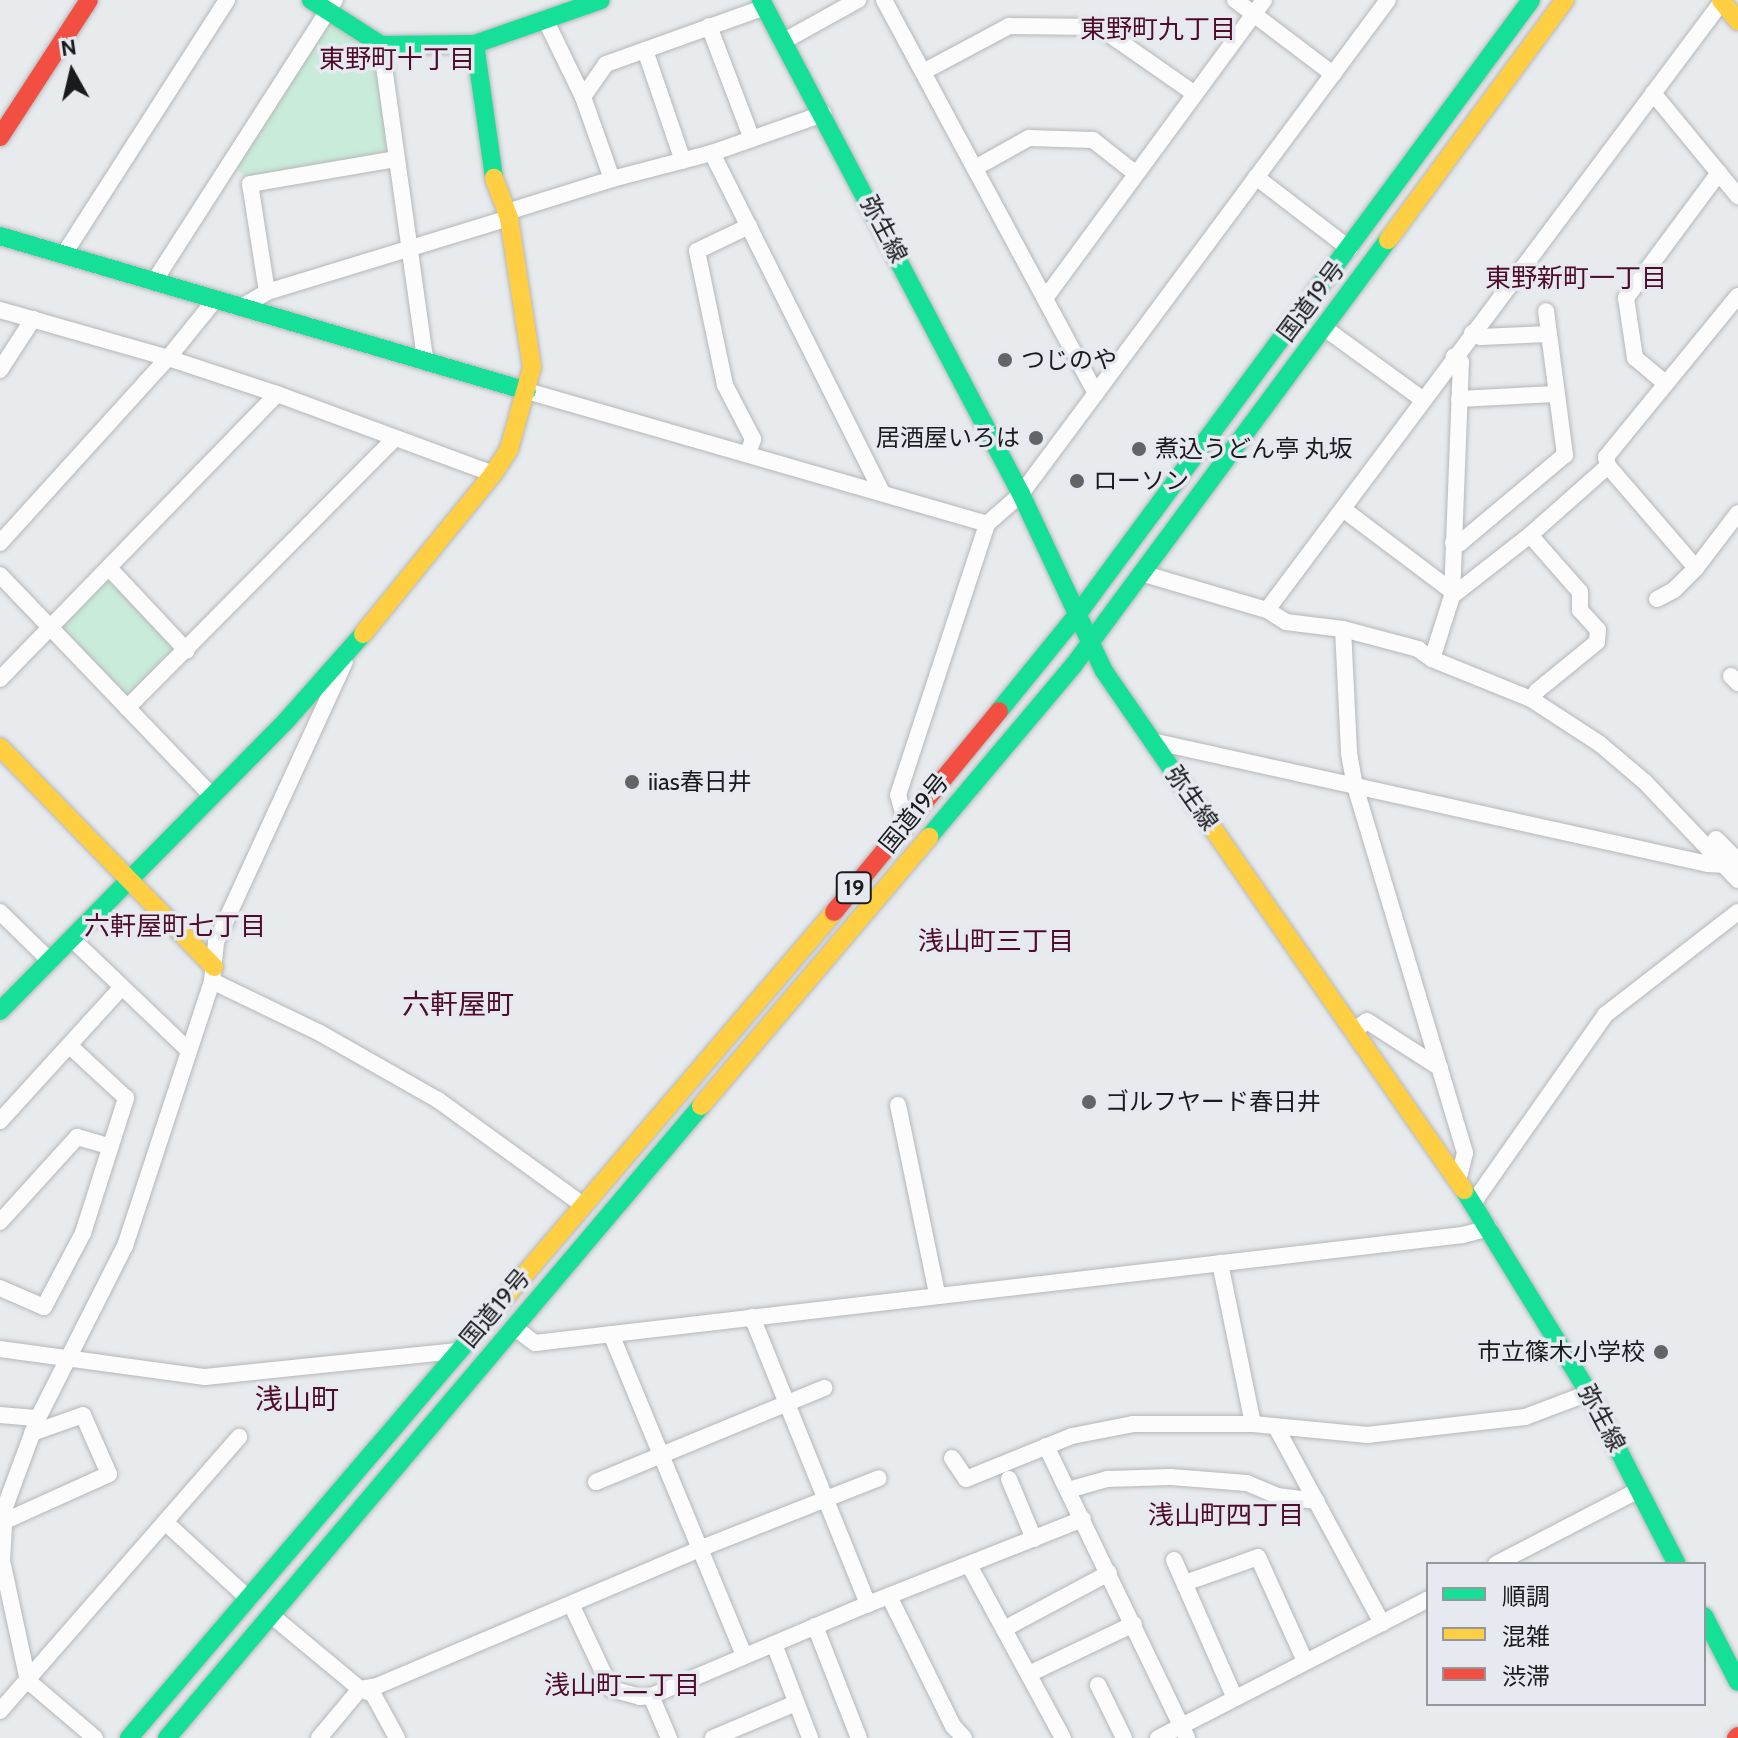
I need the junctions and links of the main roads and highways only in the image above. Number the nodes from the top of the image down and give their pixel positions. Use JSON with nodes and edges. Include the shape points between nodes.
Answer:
{"nodes":[{"id":1,"x":89,"y":0,"type":"edge"},
{"id":2,"x":311,"y":0,"type":"edge"},
{"id":3,"x":601,"y":0,"type":"edge"},
{"id":4,"x":1531,"y":0,"type":"edge"},
{"id":5,"x":1565,"y":0,"type":"edge"},
{"id":6,"x":1722,"y":1,"type":"edge"},
{"id":7,"x":763,"y":3,"type":"edge"},
{"id":8,"x":331,"y":5,"type":"edge"},
{"id":9,"x":1738,"y":21,"type":"edge"},
{"id":10,"x":475,"y":44,"type":"junction"},
{"id":11,"x":0,"y":137,"type":"edge"},
{"id":12,"x":0,"y":236,"type":"edge"},
{"id":13,"x":527,"y":391,"type":"junction"},
{"id":14,"x":1077,"y":615,"type":"junction"},
{"id":15,"x":1091,"y":643,"type":"junction"},
{"id":16,"x":0,"y":747,"type":"edge"},
{"id":17,"x":130,"y":879,"type":"junction"},
{"id":18,"x":213,"y":974,"type":"road end"},
{"id":19,"x":0,"y":1011,"type":"edge"},
{"id":20,"x":1676,"y":1562,"type":"edge"},
{"id":21,"x":1706,"y":1620,"type":"edge"},
{"id":22,"x":1738,"y":1682,"type":"edge"},
{"id":23,"x":129,"y":1738,"type":"edge"},
{"id":24,"x":167,"y":1738,"type":"edge"}],
"edges":[{"from":1,"to":11,"type":"main road"},
{"from":2,"to":8,"type":"main road"},
{"from":3,"to":10,"type":"main road"},
{"from":4,"to":14,"type":"main road","name":"国道19号","number":"19"},
{"from":5,"to":15,"type":"main road","name":"国道19号","number":"19"},
{"from":6,"to":9,"type":"main road"},
{"from":7,"to":14,"type":"main road","name":"弥生線","via":[[1021,494]]},
{"from":8,"to":10,"type":"main road","via":[[381,45]]},
{"from":10,"to":13,"type":"main road","via":[[493,177],[508,215],[532,367]]},
{"from":12,"to":13,"type":"main road"},
{"from":13,"to":17,"type":"main road","via":[[509,449],[493,474],[286,721]]},
{"from":14,"to":15,"type":"main road","name":"弥生線"},
{"from":14,"to":23,"type":"main road","name":"国道19号","number":"19"},
{"from":15,"to":20,"type":"main road","name":"弥生線","via":[[1104,671],[1489,1228],[1589,1393]]},
{"from":15,"to":24,"type":"main road","name":"国道19号","number":"19"},
{"from":16,"to":17,"type":"main road"},
{"from":17,"to":18,"type":"main road"},
{"from":17,"to":19,"type":"main road"},
{"from":21,"to":22,"type":"main road"}]}
